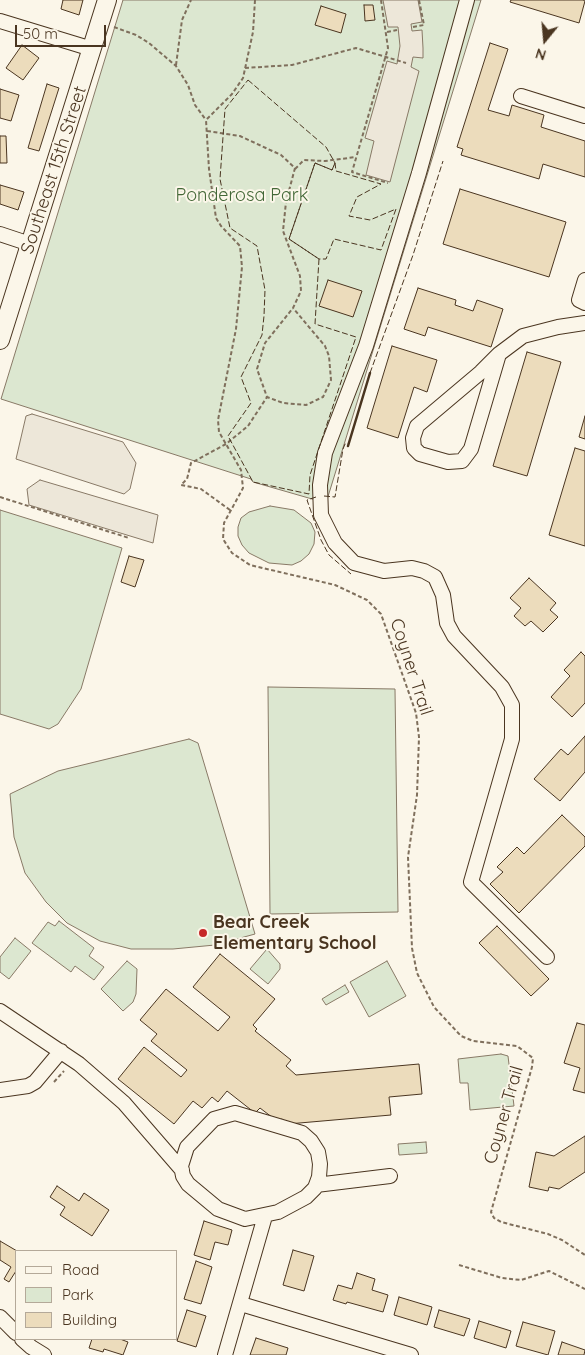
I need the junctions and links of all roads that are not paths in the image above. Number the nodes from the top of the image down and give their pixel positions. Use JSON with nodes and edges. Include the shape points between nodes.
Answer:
{"nodes":[{"id":1,"x":107,"y":0,"type":"edge"},
{"id":2,"x":467,"y":0,"type":"edge"},
{"id":3,"x":0,"y":21,"type":"edge"},
{"id":4,"x":92,"y":49,"type":"junction"},
{"id":5,"x":521,"y":96,"type":"dead end"},
{"id":6,"x":585,"y":116,"type":"edge"},
{"id":7,"x":0,"y":234,"type":"edge"},
{"id":8,"x":30,"y":244,"type":"junction"},
{"id":9,"x":585,"y":280,"type":"edge"},
{"id":10,"x":585,"y":303,"type":"edge"},
{"id":11,"x":585,"y":323,"type":"edge"},
{"id":12,"x":0,"y":340,"type":"edge"},
{"id":13,"x":498,"y":354,"type":"junction"},
{"id":14,"x":547,"y":957,"type":"dead end"},
{"id":15,"x":0,"y":1011,"type":"edge"},
{"id":16,"x":61,"y":1051,"type":"junction"},
{"id":17,"x":0,"y":1090,"type":"edge"},
{"id":18,"x":182,"y":1170,"type":"junction"},
{"id":19,"x":390,"y":1176,"type":"dead end"},
{"id":20,"x":316,"y":1185,"type":"junction"},
{"id":21,"x":265,"y":1216,"type":"junction"},
{"id":22,"x":241,"y":1304,"type":"junction"},
{"id":23,"x":0,"y":1317,"type":"edge"},
{"id":24,"x":15,"y":1332,"type":"edge"},
{"id":25,"x":23,"y":1340,"type":"edge"},
{"id":26,"x":44,"y":1355,"type":"edge"},
{"id":27,"x":225,"y":1355,"type":"edge"},
{"id":28,"x":411,"y":1355,"type":"edge"}],
"edges":[{"from":1,"to":4,"type":"main road","name":"Southeast 15th Street"},
{"from":2,"to":14,"type":"street","via":[[366,346],[325,453],[320,485],[321,515],[335,543],[354,563],[384,571],[412,568],[435,577],[454,636],[502,687],[512,705],[512,738],[471,882]]},
{"from":3,"to":4,"type":"street"},
{"from":4,"to":8,"type":"main road","name":"Southeast 15th Street"},
{"from":5,"to":6,"type":"street"},
{"from":7,"to":8,"type":"street"},
{"from":8,"to":12,"type":"main road","name":"Southeast 15th Street"},
{"from":9,"to":10,"type":"street","via":[[579,300]]},
{"from":11,"to":13,"type":"street","via":[[522,336]]},
{"from":13,"to":13,"type":"street","via":[[417,426],[414,448],[420,454],[448,462],[462,461],[471,449]]},
{"from":15,"to":16,"type":"street"},
{"from":16,"to":17,"type":"street","via":[[35,1082],[20,1088]]},
{"from":16,"to":18,"type":"street","via":[[124,1103]]},
{"from":18,"to":20,"type":"street","via":[[182,1156],[186,1148],[205,1126],[214,1119],[234,1113],[302,1133],[318,1152],[320,1164]]},
{"from":18,"to":21,"type":"street","via":[[188,1184],[218,1208],[246,1218]]},
{"from":19,"to":20,"type":"street"},
{"from":20,"to":21,"type":"street","via":[[296,1204]]},
{"from":21,"to":22,"type":"street"},
{"from":22,"to":27,"type":"street"},
{"from":22,"to":28,"type":"street"},
{"from":23,"to":24,"type":"street"},
{"from":25,"to":26,"type":"street"}]}
